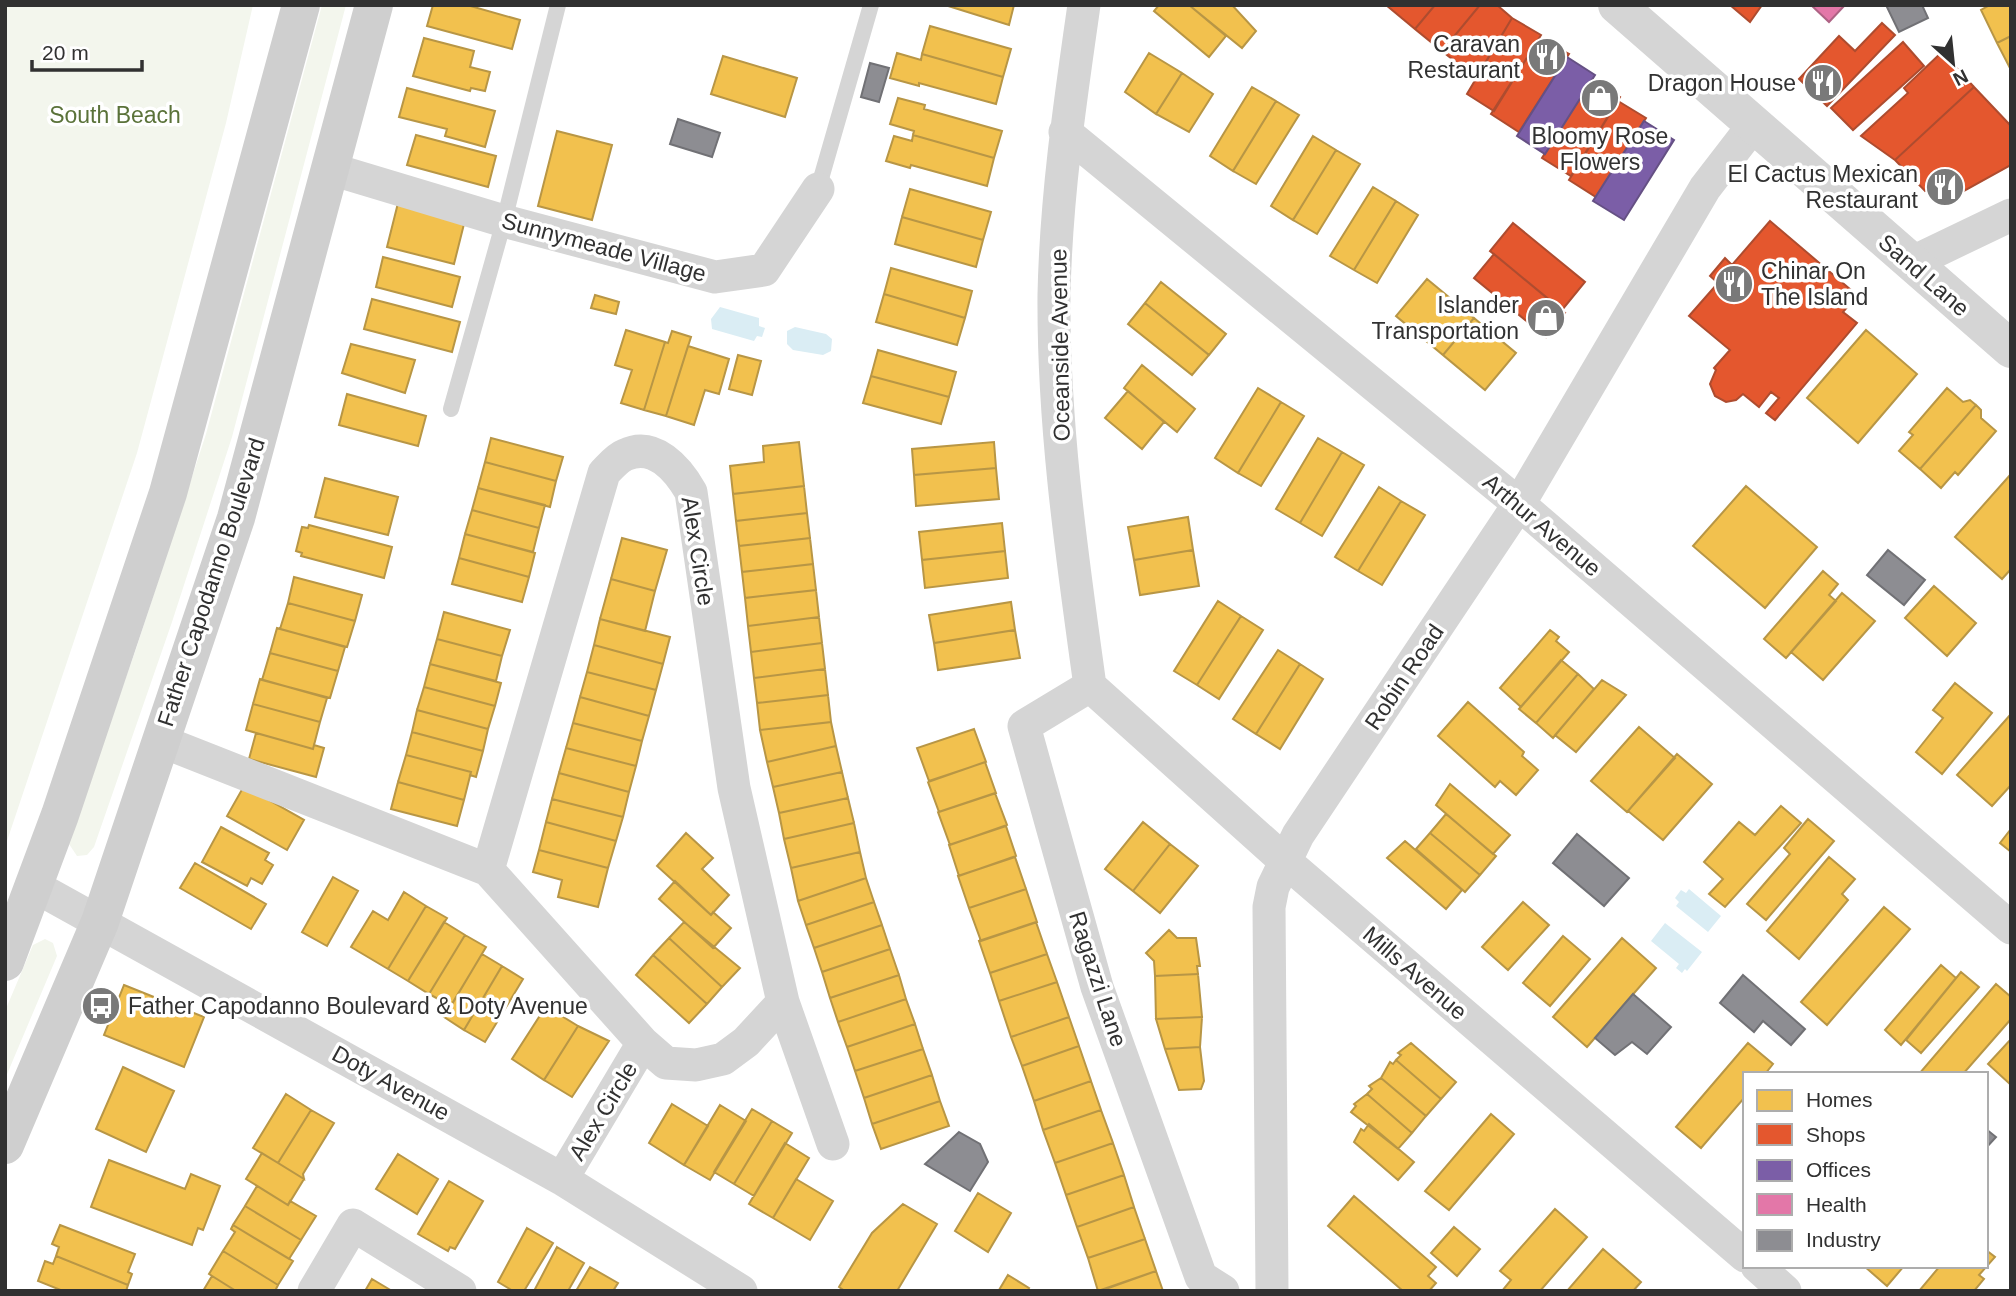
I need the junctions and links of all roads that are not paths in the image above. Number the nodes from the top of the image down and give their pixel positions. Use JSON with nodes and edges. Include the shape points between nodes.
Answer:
{"nodes":[{"id":1,"x":301,"y":5,"type":"edge"},
{"id":2,"x":374,"y":5,"type":"edge"},
{"id":3,"x":558,"y":5,"type":"edge"},
{"id":4,"x":871,"y":5,"type":"edge"},
{"id":5,"x":1084,"y":5,"type":"edge"},
{"id":6,"x":1617,"y":5,"type":"edge"},
{"id":7,"x":1752,"y":127,"type":"junction"},
{"id":8,"x":1065,"y":132,"type":"junction"},
{"id":9,"x":331,"y":169,"type":"junction"},
{"id":10,"x":818,"y":189,"type":"joint"},
{"id":11,"x":2011,"y":215,"type":"edge"},
{"id":12,"x":503,"y":221,"type":"junction"},
{"id":13,"x":1911,"y":263,"type":"junction"},
{"id":14,"x":2011,"y":349,"type":"edge"},
{"id":15,"x":451,"y":409,"type":"dead end"},
{"id":16,"x":1519,"y":504,"type":"junction"},
{"id":17,"x":1090,"y":686,"type":"junction"},
{"id":18,"x":161,"y":741,"type":"junction"},
{"id":19,"x":1285,"y":861,"type":"junction"},
{"id":20,"x":488,"y":870,"type":"junction"},
{"id":21,"x":34,"y":886,"type":"junction"},
{"id":22,"x":100,"y":922,"type":"junction"},
{"id":23,"x":2011,"y":928,"type":"edge"},
{"id":24,"x":5,"y":962,"type":"edge"},
{"id":25,"x":783,"y":1002,"type":"junction"},
{"id":26,"x":643,"y":1043,"type":"junction"},
{"id":27,"x":833,"y":1144,"type":"dead end"},
{"id":28,"x":5,"y":1145,"type":"edge"},
{"id":29,"x":562,"y":1179,"type":"junction"},
{"id":30,"x":1743,"y":1254,"type":"edge"},
{"id":31,"x":1759,"y":1268,"type":"edge"},
{"id":32,"x":314,"y":1291,"type":"edge"},
{"id":33,"x":460,"y":1291,"type":"edge"},
{"id":34,"x":741,"y":1291,"type":"edge"},
{"id":35,"x":1223,"y":1291,"type":"edge"},
{"id":36,"x":1272,"y":1291,"type":"edge"},
{"id":37,"x":1785,"y":1291,"type":"edge"}],
"edges":[{"from":1,"to":21,"type":"main road","via":[[172,481]]},
{"from":2,"to":9,"type":"main road","name":"Father Capodanno Boulevard"},
{"from":3,"to":12,"type":"lane"},
{"from":4,"to":10,"type":"lane","name":"Sunnymeade Village"},
{"from":5,"to":8,"type":"street","name":"Oceanside Avenue"},
{"from":6,"to":7,"type":"street","name":"Sand Lane"},
{"from":7,"to":13,"type":"street","name":"Sand Lane"},
{"from":7,"to":16,"type":"street","name":"Robin Road","via":[[1705,188]]},
{"from":8,"to":16,"type":"street","name":"Arthur Avenue"},
{"from":8,"to":17,"type":"street","name":"Oceanside Avenue","via":[[1054,296],[1066,520]]},
{"from":9,"to":12,"type":"street","name":"Sunnymeade Village"},
{"from":9,"to":18,"type":"main road","name":"Father Capodanno Boulevard","via":[[236,518]]},
{"from":10,"to":12,"type":"street","name":"Sunnymeade Village","via":[[764,270],[715,278]]},
{"from":11,"to":13,"type":"street"},
{"from":12,"to":15,"type":"lane"},
{"from":13,"to":14,"type":"street","name":"Sand Lane"},
{"from":16,"to":19,"type":"street","name":"Robin Road"},
{"from":16,"to":23,"type":"street","name":"Arthur Avenue"},
{"from":17,"to":19,"type":"street","name":"Mills Avenue"},
{"from":17,"to":35,"type":"street","name":"Ragazzi Lane","via":[[1024,726],[1097,987],[1201,1277]]},
{"from":18,"to":20,"type":"street","name":"Alex Circle"},
{"from":18,"to":22,"type":"main road","name":"Father Capodanno Boulevard"},
{"from":19,"to":30,"type":"street","name":"Mills Avenue"},
{"from":19,"to":36,"type":"street","name":"Robin Road","via":[[1269,907]]},
{"from":20,"to":25,"type":"street","name":"Alex Circle","via":[[604,473],[624,455],[645,451],[666,460],[691,492],[734,788]]},
{"from":20,"to":26,"type":"street","name":"Alex Circle"},
{"from":21,"to":22,"type":"street","name":"Doty Avenue"},
{"from":21,"to":24,"type":"main road"},
{"from":22,"to":28,"type":"main road","name":"Father Capodanno Boulevard"},
{"from":22,"to":29,"type":"street","name":"Doty Avenue"},
{"from":25,"to":26,"type":"street","name":"Alex Circle","via":[[746,1042],[723,1059],[696,1065],[666,1063]]},
{"from":25,"to":27,"type":"street","name":"Alex Circle"},
{"from":26,"to":29,"type":"street","name":"Alex Circle"},
{"from":29,"to":34,"type":"street","name":"Doty Avenue"},
{"from":31,"to":37,"type":"street"},
{"from":32,"to":33,"type":"street","via":[[353,1225]]}]}
